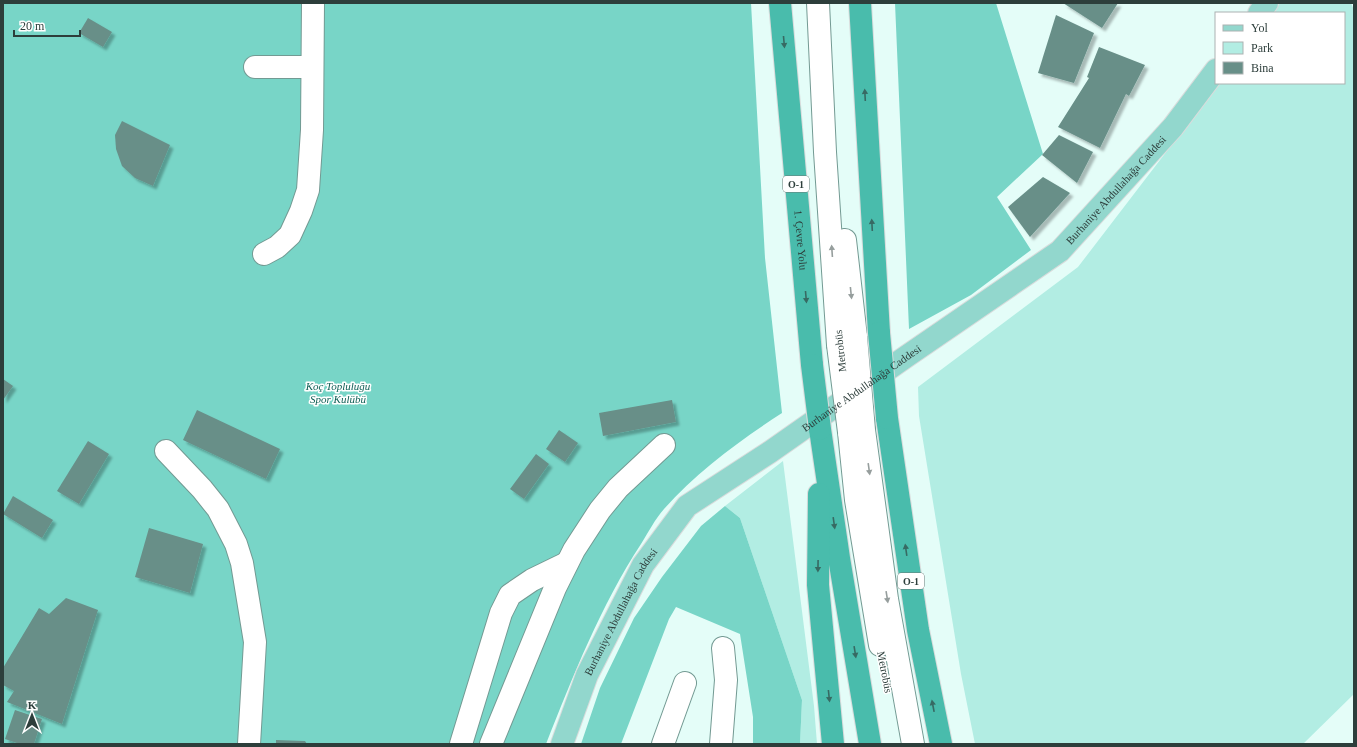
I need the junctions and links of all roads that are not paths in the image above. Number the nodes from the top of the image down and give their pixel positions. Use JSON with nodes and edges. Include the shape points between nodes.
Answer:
{"nodes":[{"id":1,"x":313,"y":3,"type":"edge"},
{"id":2,"x":780,"y":3,"type":"edge"},
{"id":3,"x":818,"y":3,"type":"edge"},
{"id":4,"x":830,"y":3,"type":"edge"},
{"id":5,"x":860,"y":3,"type":"edge"},
{"id":6,"x":1267,"y":3,"type":"edge"},
{"id":7,"x":1260,"y":12,"type":"edge"},
{"id":8,"x":256,"y":67,"type":"dead end"},
{"id":9,"x":312,"y":67,"type":"junction"},
{"id":10,"x":1215,"y":71,"type":"edge"},
{"id":11,"x":264,"y":254,"type":"dead end"},
{"id":12,"x":847,"y":341,"type":"junction"},
{"id":13,"x":820,"y":429,"type":"junction"},
{"id":14,"x":856,"y":431,"type":"junction"},
{"id":15,"x":664,"y":444,"type":"dead end"},
{"id":16,"x":166,"y":452,"type":"dead end"},
{"id":17,"x":567,"y":563,"type":"junction"},
{"id":18,"x":723,"y":648,"type":"dead end"},
{"id":19,"x":685,"y":683,"type":"dead end"},
{"id":20,"x":249,"y":744,"type":"edge"},
{"id":21,"x":461,"y":744,"type":"edge"},
{"id":22,"x":491,"y":744,"type":"edge"},
{"id":23,"x":562,"y":744,"type":"edge"},
{"id":24,"x":663,"y":744,"type":"edge"},
{"id":25,"x":721,"y":744,"type":"edge"},
{"id":26,"x":834,"y":744,"type":"edge"},
{"id":27,"x":870,"y":744,"type":"edge"},
{"id":28,"x":899,"y":744,"type":"edge"},
{"id":29,"x":912,"y":744,"type":"edge"},
{"id":30,"x":940,"y":744,"type":"edge"}],
"edges":[{"from":1,"to":9,"type":"lane"},
{"from":2,"to":13,"type":"highway","name":"1. Çevre Yolu","number":"O-1","one_way":true,"bridge":true},
{"from":12,"to":3,"type":"lane","name":"Metrobüs","one_way":true,"via":[[825,152]]},
{"from":4,"to":12,"type":"lane","name":"Metrobüs","one_way":true},
{"from":30,"to":5,"type":"highway","number":"O-1","one_way":true,"bridge":true,"via":[[918,630],[887,418],[878,333]]},
{"from":6,"to":7,"type":"main road"},
{"from":8,"to":9,"type":"lane"},
{"from":9,"to":11,"type":"lane","via":[[312,130],[308,190],[290,235],[277,247]]},
{"from":10,"to":23,"type":"main road","name":"Burhaniye Abdullahağa Caddesi","via":[[1173,127],[1060,251],[770,452],[687,506],[643,565],[587,675]]},
{"from":12,"to":14,"type":"lane","name":"Metrobüs","bridge":true},
{"from":13,"to":26,"type":"highway","one_way":true,"via":[[818,585]]},
{"from":13,"to":27,"type":"highway","number":"O-1","one_way":true},
{"from":14,"to":28,"type":"lane","name":"Metrobüs","via":[[856,500]]},
{"from":14,"to":29,"type":"lane","name":"Metrobüs","one_way":true},
{"from":15,"to":17,"type":"lane","via":[[618,488],[600,510]]},
{"from":16,"to":20,"type":"lane","via":[[218,509],[236,544],[242,563],[255,642]]},
{"from":17,"to":21,"type":"lane","via":[[532,580],[510,595],[501,613]]},
{"from":17,"to":22,"type":"lane"},
{"from":18,"to":25,"type":"lane","via":[[726,680]]},
{"from":19,"to":24,"type":"lane"}]}
